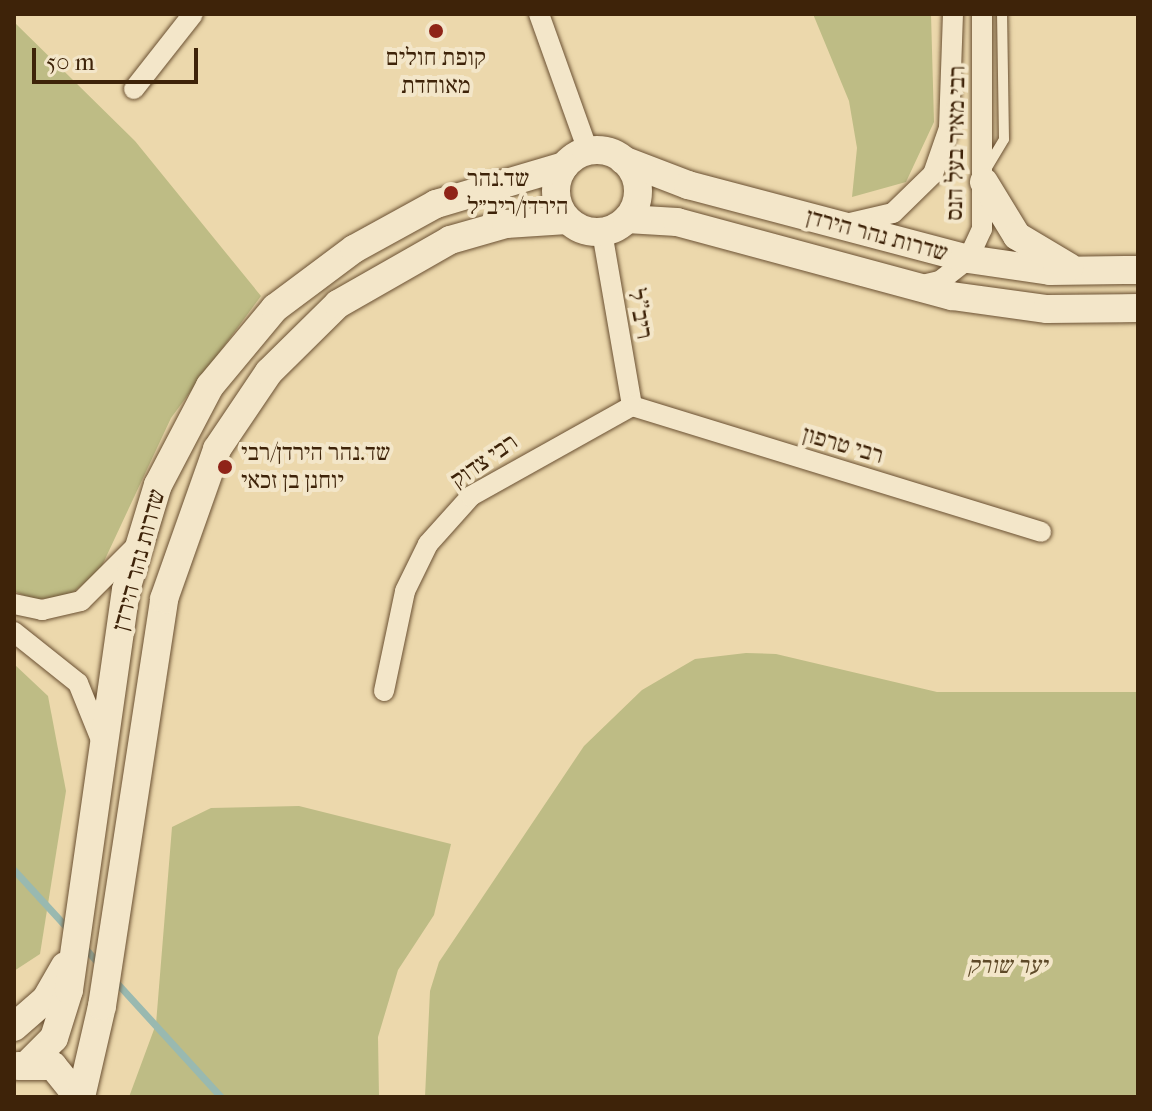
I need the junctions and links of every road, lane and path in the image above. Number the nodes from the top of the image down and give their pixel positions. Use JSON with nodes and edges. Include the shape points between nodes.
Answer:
{"nodes":[{"id":1,"x":193,"y":14,"type":"edge"},
{"id":2,"x":539,"y":14,"type":"edge"},
{"id":3,"x":953,"y":14,"type":"edge"},
{"id":4,"x":982,"y":14,"type":"edge"},
{"id":5,"x":1002,"y":14,"type":"edge"},
{"id":6,"x":134,"y":89,"type":"dead end"},
{"id":7,"x":576,"y":159,"type":"junction"},
{"id":8,"x":623,"y":160,"type":"junction"},
{"id":9,"x":984,"y":177,"type":"junction"},
{"id":10,"x":567,"y":220,"type":"junction"},
{"id":11,"x":834,"y":224,"type":"junction"},
{"id":12,"x":614,"y":226,"type":"junction"},
{"id":13,"x":968,"y":259,"type":"junction"},
{"id":14,"x":1138,"y":270,"type":"edge"},
{"id":15,"x":1081,"y":272,"type":"junction"},
{"id":16,"x":918,"y":286,"type":"junction"},
{"id":17,"x":1138,"y":308,"type":"edge"},
{"id":18,"x":632,"y":406,"type":"junction"},
{"id":19,"x":1041,"y":532,"type":"dead end"},
{"id":20,"x":140,"y":542,"type":"junction"},
{"id":21,"x":14,"y":604,"type":"edge"},
{"id":22,"x":14,"y":632,"type":"edge"},
{"id":23,"x":384,"y":691,"type":"dead end"},
{"id":24,"x":103,"y":746,"type":"junction"},
{"id":25,"x":77,"y":940,"type":"junction"},
{"id":26,"x":14,"y":1027,"type":"edge"},
{"id":27,"x":22,"y":1065,"type":"edge"},
{"id":28,"x":79,"y":1097,"type":"edge"}],
"edges":[{"from":1,"to":6,"type":"street"},
{"from":2,"to":7,"type":"street"},
{"from":3,"to":11,"type":"street","name":"רבי מאיר בעל הנס","via":[[949,128],[933,174],[893,213]]},
{"from":4,"to":9,"type":"street","name":"רבי מאיר בעל הנס"},
{"from":5,"to":9,"type":"lane","via":[[1004,139]]},
{"from":7,"to":8,"type":"main road"},
{"from":7,"to":10,"type":"main road","via":[[556,188]]},
{"from":7,"to":20,"type":"main road","name":"שדרות נהר הירדן","via":[[478,189],[398,223],[275,308],[210,386],[183,431]]},
{"from":8,"to":11,"type":"main road","name":"שדרות נהר הירדן"},
{"from":8,"to":12,"type":"main road","via":[[636,182]]},
{"from":9,"to":13,"type":"street","name":"רבי מאיר בעל הנס","via":[[982,229]]},
{"from":9,"to":15,"type":"main road","via":[[1017,236]]},
{"from":10,"to":12,"type":"main road"},
{"from":10,"to":28,"type":"main road","name":"שדרות נהר הירדן","via":[[506,224],[450,240],[338,304],[269,372],[217,449],[164,599],[102,1006]]},
{"from":11,"to":13,"type":"main road","name":"שדרות נהר הירדן"},
{"from":12,"to":16,"type":"main road","name":"שדרות נהר הירדן","via":[[677,222]]},
{"from":12,"to":18,"type":"street","name":"ריב\"ל"},
{"from":13,"to":15,"type":"main road","name":"שדרות נהר הירדן"},
{"from":13,"to":16,"type":"street","via":[[940,281]]},
{"from":14,"to":15,"type":"main road","name":"שדרות נהר הירדן"},
{"from":16,"to":17,"type":"main road","name":"שדרות נהר הירדן","via":[[1047,309]]},
{"from":18,"to":19,"type":"street","name":"רבי טרפון"},
{"from":18,"to":23,"type":"street","name":"רבי צדוק","via":[[471,496],[428,544],[405,591]]},
{"from":20,"to":21,"type":"street","via":[[81,601],[42,610]]},
{"from":20,"to":24,"type":"main road","name":"שדרות נהר הירדן"},
{"from":22,"to":24,"type":"street","via":[[78,683]]},
{"from":24,"to":25,"type":"main road","name":"שדרות נהר הירדן"},
{"from":25,"to":26,"type":"main road","via":[[51,991]]},
{"from":25,"to":27,"type":"main road","name":"שדרות נהר הירדן","via":[[61,1021]]},
{"from":27,"to":28,"type":"main road","via":[[64,1073]]}]}
